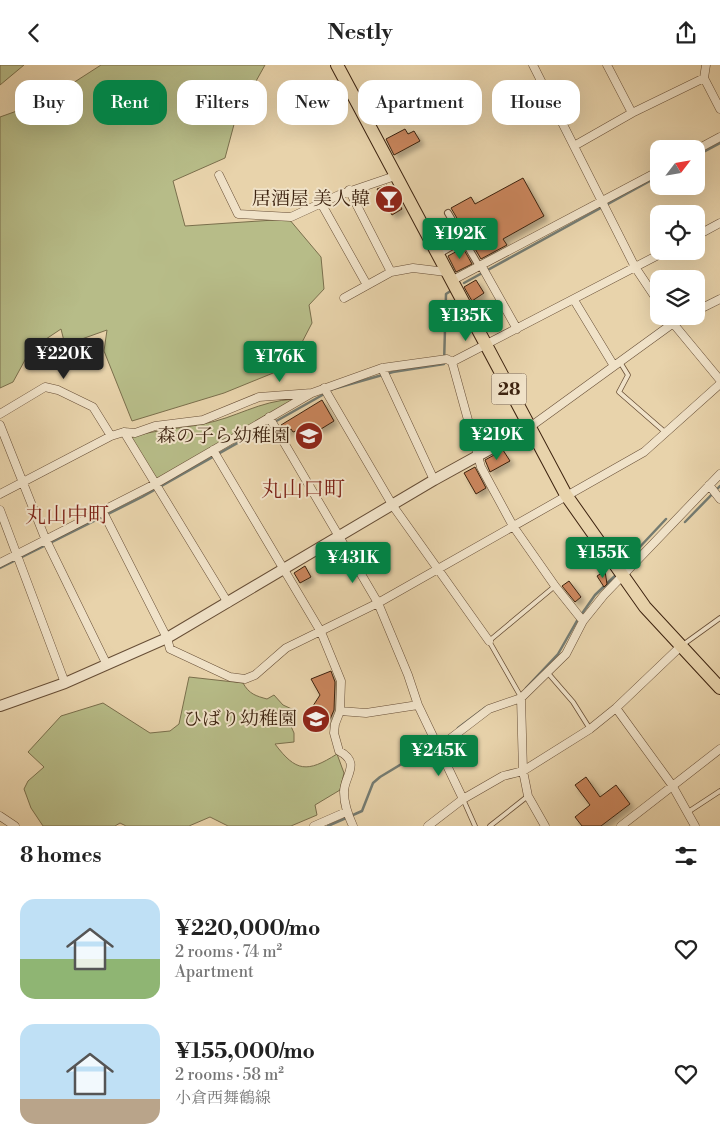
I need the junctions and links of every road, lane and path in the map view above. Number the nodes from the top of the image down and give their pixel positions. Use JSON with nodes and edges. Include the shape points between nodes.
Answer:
{"nodes":[{"id":1,"x":337,"y":65,"type":"edge"},
{"id":2,"x":533,"y":65,"type":"edge"},
{"id":3,"x":607,"y":65,"type":"edge"},
{"id":4,"x":706,"y":65,"type":"edge"},
{"id":5,"x":704,"y":78,"type":"junction"},
{"id":6,"x":720,"y":109,"type":"edge"},
{"id":7,"x":632,"y":113,"type":"junction"},
{"id":8,"x":720,"y":137,"type":"edge"},
{"id":9,"x":705,"y":145,"type":"edge"},
{"id":10,"x":574,"y":146,"type":"junction"},
{"id":11,"x":219,"y":175,"type":"dead end"},
{"id":12,"x":395,"y":175,"type":"junction"},
{"id":13,"x":650,"y":176,"type":"edge"},
{"id":14,"x":349,"y":191,"type":"junction"},
{"id":15,"x":321,"y":203,"type":"junction"},
{"id":16,"x":603,"y":203,"type":"junction"},
{"id":17,"x":448,"y":213,"type":"dead end"},
{"id":18,"x":720,"y":223,"type":"edge"},
{"id":19,"x":705,"y":231,"type":"edge"},
{"id":20,"x":464,"y":240,"type":"junction"},
{"id":21,"x":437,"y":255,"type":"junction"},
{"id":22,"x":650,"y":259,"type":"edge"},
{"id":23,"x":635,"y":267,"type":"junction"},
{"id":24,"x":483,"y":268,"type":"junction"},
{"id":25,"x":391,"y":272,"type":"junction"},
{"id":26,"x":449,"y":277,"type":"junction"},
{"id":27,"x":367,"y":285,"type":"junction"},
{"id":28,"x":650,"y":290,"type":"edge"},
{"id":29,"x":344,"y":298,"type":"dead end"},
{"id":30,"x":720,"y":299,"type":"edge"},
{"id":31,"x":574,"y":300,"type":"junction"},
{"id":32,"x":705,"y":306,"type":"edge"},
{"id":33,"x":671,"y":325,"type":"edge"},
{"id":34,"x":673,"y":325,"type":"edge"},
{"id":35,"x":517,"y":329,"type":"junction"},
{"id":36,"x":485,"y":345,"type":"junction"},
{"id":37,"x":449,"y":361,"type":"junction"},
{"id":38,"x":617,"y":364,"type":"junction"},
{"id":39,"x":384,"y":372,"type":"junction"},
{"id":40,"x":720,"y":382,"type":"edge"},
{"id":41,"x":325,"y":390,"type":"junction"},
{"id":42,"x":312,"y":393,"type":"junction"},
{"id":43,"x":0,"y":414,"type":"edge"},
{"id":44,"x":271,"y":421,"type":"junction"},
{"id":45,"x":0,"y":425,"type":"edge"},
{"id":46,"x":530,"y":427,"type":"junction"},
{"id":47,"x":124,"y":432,"type":"junction"},
{"id":48,"x":666,"y":433,"type":"junction"},
{"id":49,"x":111,"y":436,"type":"junction"},
{"id":50,"x":213,"y":450,"type":"junction"},
{"id":51,"x":476,"y":456,"type":"junction"},
{"id":52,"x":720,"y":474,"type":"edge"},
{"id":53,"x":434,"y":480,"type":"junction"},
{"id":54,"x":22,"y":482,"type":"junction"},
{"id":55,"x":155,"y":483,"type":"junction"},
{"id":56,"x":709,"y":485,"type":"junction"},
{"id":57,"x":0,"y":493,"type":"edge"},
{"id":58,"x":566,"y":495,"type":"junction"},
{"id":59,"x":720,"y":499,"type":"edge"},
{"id":60,"x":393,"y":506,"type":"junction"},
{"id":61,"x":0,"y":510,"type":"edge"},
{"id":62,"x":104,"y":515,"type":"junction"},
{"id":63,"x":513,"y":526,"type":"junction"},
{"id":64,"x":339,"y":537,"type":"junction"},
{"id":65,"x":47,"y":543,"type":"junction"},
{"id":66,"x":19,"y":558,"type":"junction"},
{"id":67,"x":0,"y":563,"type":"edge"},
{"id":68,"x":284,"y":569,"type":"junction"},
{"id":69,"x":438,"y":569,"type":"junction"},
{"id":70,"x":622,"y":575,"type":"junction"},
{"id":71,"x":554,"y":587,"type":"junction"},
{"id":72,"x":228,"y":603,"type":"junction"},
{"id":73,"x":378,"y":603,"type":"junction"},
{"id":74,"x":720,"y":618,"type":"edge"},
{"id":75,"x":582,"y":620,"type":"junction"},
{"id":76,"x":321,"y":632,"type":"junction"},
{"id":77,"x":167,"y":638,"type":"junction"},
{"id":78,"x":489,"y":641,"type":"junction"},
{"id":79,"x":680,"y":647,"type":"junction"},
{"id":80,"x":107,"y":665,"type":"junction"},
{"id":81,"x":547,"y":672,"type":"junction"},
{"id":82,"x":65,"y":683,"type":"junction"},
{"id":83,"x":720,"y":688,"type":"edge"},
{"id":84,"x":521,"y":695,"type":"junction"},
{"id":85,"x":418,"y":705,"type":"junction"},
{"id":86,"x":0,"y":706,"type":"edge"},
{"id":87,"x":616,"y":709,"type":"junction"},
{"id":88,"x":340,"y":711,"type":"junction"},
{"id":89,"x":590,"y":729,"type":"junction"},
{"id":90,"x":436,"y":744,"type":"junction"},
{"id":91,"x":720,"y":749,"type":"edge"},
{"id":92,"x":523,"y":771,"type":"junction"},
{"id":93,"x":672,"y":785,"type":"junction"},
{"id":94,"x":720,"y":791,"type":"edge"},
{"id":95,"x":528,"y":796,"type":"junction"},
{"id":96,"x":462,"y":799,"type":"junction"},
{"id":97,"x":346,"y":812,"type":"junction"},
{"id":98,"x":688,"y":812,"type":"junction"},
{"id":99,"x":0,"y":816,"type":"edge"},
{"id":100,"x":693,"y":825,"type":"edge"},
{"id":101,"x":16,"y":826,"type":"edge"},
{"id":102,"x":314,"y":826,"type":"edge"},
{"id":103,"x":353,"y":826,"type":"edge"},
{"id":104,"x":428,"y":826,"type":"edge"},
{"id":105,"x":475,"y":826,"type":"edge"},
{"id":106,"x":490,"y":826,"type":"edge"},
{"id":107,"x":545,"y":826,"type":"edge"},
{"id":108,"x":621,"y":826,"type":"edge"}],
"edges":[{"from":1,"to":12,"type":"main road","number":"28"},
{"from":2,"to":10,"type":"street"},
{"from":3,"to":7,"type":"street"},
{"from":4,"to":5,"type":"street"},
{"from":5,"to":6,"type":"street"},
{"from":5,"to":7,"type":"street"},
{"from":7,"to":10,"type":"street"},
{"from":8,"to":9,"type":"street"},
{"from":10,"to":16,"type":"street"},
{"from":11,"to":15,"type":"street","via":[[238,214],[291,217]]},
{"from":12,"to":14,"type":"street"},
{"from":12,"to":21,"type":"main road","number":"28"},
{"from":13,"to":16,"type":"street"},
{"from":14,"to":15,"type":"street"},
{"from":14,"to":25,"type":"street"},
{"from":15,"to":27,"type":"street"},
{"from":16,"to":23,"type":"street"},
{"from":16,"to":24,"type":"street"},
{"from":17,"to":20,"type":"street"},
{"from":18,"to":19,"type":"street"},
{"from":20,"to":21,"type":"street"},
{"from":20,"to":24,"type":"street"},
{"from":21,"to":26,"type":"main road","number":"28"},
{"from":22,"to":23,"type":"street"},
{"from":23,"to":28,"type":"street"},
{"from":23,"to":31,"type":"street"},
{"from":24,"to":26,"type":"street"},
{"from":24,"to":35,"type":"street"},
{"from":25,"to":26,"type":"street","via":[[413,268]]},
{"from":25,"to":27,"type":"street"},
{"from":26,"to":36,"type":"main road","number":"28"},
{"from":27,"to":29,"type":"street"},
{"from":30,"to":32,"type":"street"},
{"from":31,"to":35,"type":"street"},
{"from":31,"to":38,"type":"street"},
{"from":33,"to":38,"type":"street"},
{"from":34,"to":40,"type":"street"},
{"from":35,"to":36,"type":"street"},
{"from":36,"to":37,"type":"street"},
{"from":36,"to":46,"type":"main road","number":"28"},
{"from":37,"to":39,"type":"street","via":[[438,359]]},
{"from":37,"to":51,"type":"street"},
{"from":38,"to":46,"type":"street"},
{"from":38,"to":48,"type":"lane","via":[[628,375],[619,392]]},
{"from":39,"to":41,"type":"street"},
{"from":39,"to":53,"type":"street"},
{"from":40,"to":48,"type":"street"},
{"from":41,"to":42,"type":"street"},
{"from":41,"to":60,"type":"street"},
{"from":42,"to":44,"type":"street"},
{"from":42,"to":47,"type":"street","via":[[260,397],[203,420],[155,426],[135,433]]},
{"from":43,"to":49,"type":"street","via":[[46,387],[93,407]]},
{"from":44,"to":50,"type":"street"},
{"from":44,"to":64,"type":"street"},
{"from":45,"to":54,"type":"street"},
{"from":46,"to":51,"type":"street"},
{"from":46,"to":58,"type":"main road","number":"28"},
{"from":47,"to":49,"type":"street"},
{"from":47,"to":55,"type":"street"},
{"from":48,"to":58,"type":"street","via":[[644,452]]},
{"from":49,"to":54,"type":"street"},
{"from":50,"to":55,"type":"street"},
{"from":50,"to":68,"type":"street"},
{"from":51,"to":53,"type":"street"},
{"from":51,"to":63,"type":"street"},
{"from":52,"to":56,"type":"street"},
{"from":53,"to":60,"type":"street"},
{"from":54,"to":57,"type":"street"},
{"from":54,"to":65,"type":"street"},
{"from":55,"to":62,"type":"street"},
{"from":55,"to":72,"type":"street"},
{"from":56,"to":59,"type":"street"},
{"from":56,"to":70,"type":"street"},
{"from":58,"to":63,"type":"street"},
{"from":58,"to":70,"type":"main road","number":"28"},
{"from":60,"to":64,"type":"street"},
{"from":60,"to":69,"type":"street"},
{"from":61,"to":66,"type":"street"},
{"from":62,"to":65,"type":"street"},
{"from":62,"to":77,"type":"street"},
{"from":63,"to":69,"type":"street"},
{"from":63,"to":71,"type":"street"},
{"from":64,"to":68,"type":"street"},
{"from":64,"to":73,"type":"street"},
{"from":65,"to":66,"type":"street"},
{"from":65,"to":80,"type":"street"},
{"from":66,"to":67,"type":"street"},
{"from":66,"to":82,"type":"street"},
{"from":68,"to":72,"type":"street"},
{"from":68,"to":76,"type":"street"},
{"from":69,"to":73,"type":"street"},
{"from":69,"to":78,"type":"street"},
{"from":70,"to":75,"type":"street"},
{"from":70,"to":79,"type":"main road","number":"28"},
{"from":71,"to":75,"type":"street"},
{"from":71,"to":78,"type":"lane"},
{"from":72,"to":77,"type":"street"},
{"from":73,"to":76,"type":"street"},
{"from":73,"to":85,"type":"street"},
{"from":74,"to":79,"type":"lane"},
{"from":75,"to":81,"type":"street","via":[[566,654]]},
{"from":76,"to":77,"type":"street","via":[[286,648],[255,675],[245,679],[230,677],[170,649]]},
{"from":76,"to":88,"type":"street","via":[[341,681]]},
{"from":77,"to":80,"type":"street"},
{"from":78,"to":84,"type":"lane"},
{"from":79,"to":83,"type":"main road","number":"28"},
{"from":79,"to":87,"type":"street"},
{"from":80,"to":82,"type":"street"},
{"from":81,"to":84,"type":"street"},
{"from":81,"to":89,"type":"lane","via":[[573,702]]},
{"from":82,"to":86,"type":"street"},
{"from":84,"to":90,"type":"street","via":[[490,709]]},
{"from":84,"to":92,"type":"street"},
{"from":85,"to":88,"type":"street","via":[[366,713]]},
{"from":85,"to":90,"type":"street"},
{"from":87,"to":89,"type":"street"},
{"from":87,"to":93,"type":"street"},
{"from":88,"to":97,"type":"street","via":[[334,723],[334,733],[339,751],[350,762],[350,774],[344,789]]},
{"from":89,"to":92,"type":"street"},
{"from":90,"to":96,"type":"street"},
{"from":91,"to":93,"type":"street"},
{"from":92,"to":95,"type":"street"},
{"from":92,"to":96,"type":"street","via":[[503,776]]},
{"from":93,"to":98,"type":"street"},
{"from":93,"to":108,"type":"street"},
{"from":94,"to":98,"type":"lane"},
{"from":95,"to":106,"type":"lane"},
{"from":95,"to":107,"type":"street"},
{"from":96,"to":104,"type":"street"},
{"from":96,"to":105,"type":"lane"},
{"from":97,"to":102,"type":"street"},
{"from":97,"to":103,"type":"street"},
{"from":98,"to":100,"type":"street"},
{"from":99,"to":101,"type":"street"}]}
